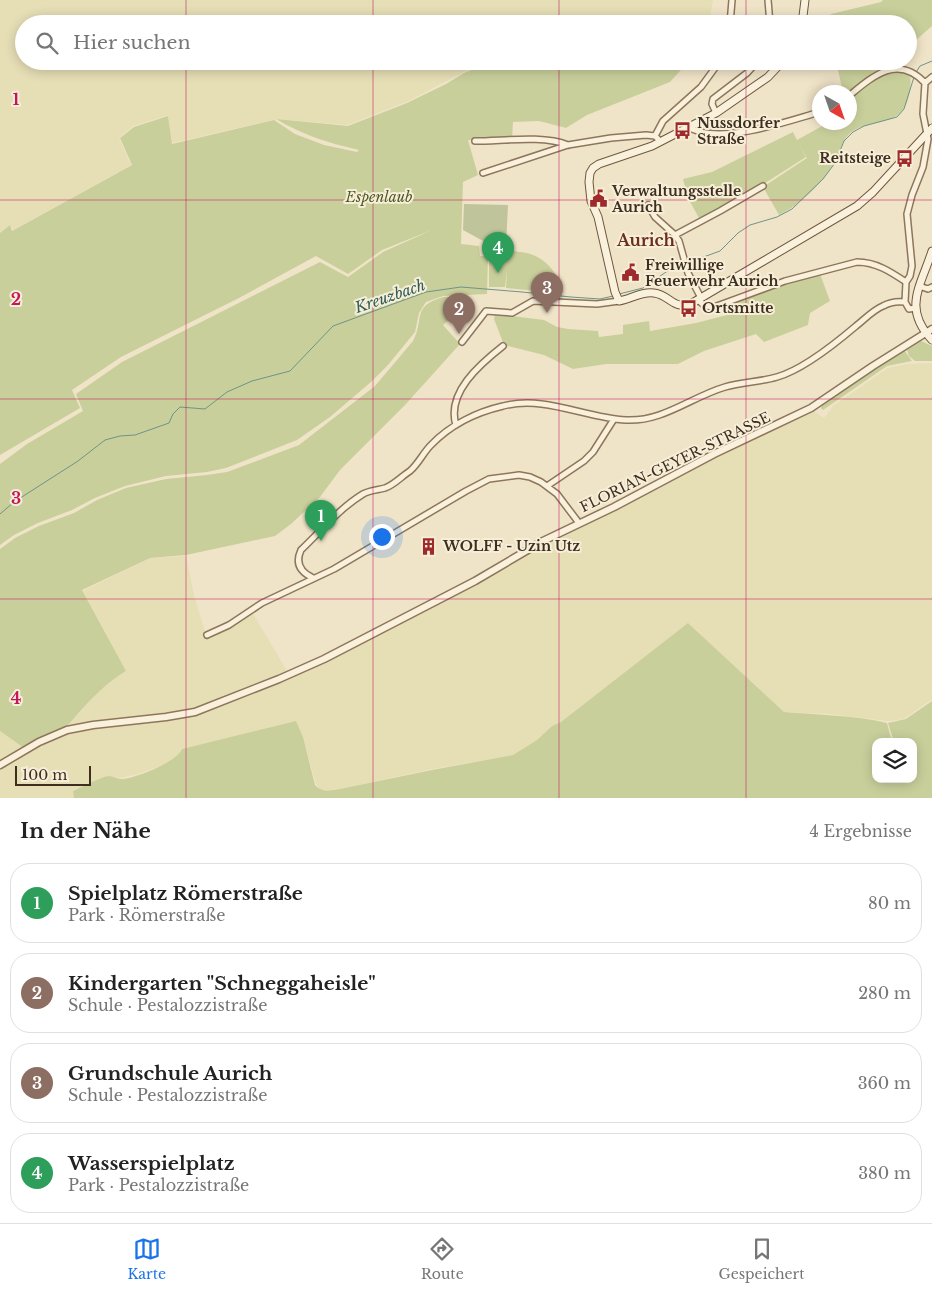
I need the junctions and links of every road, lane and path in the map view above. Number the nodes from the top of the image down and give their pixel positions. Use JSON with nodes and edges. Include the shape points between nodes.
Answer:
{"nodes":[{"id":1,"x":732,"y":0,"type":"edge"},
{"id":2,"x":768,"y":0,"type":"edge"},
{"id":3,"x":805,"y":0,"type":"edge"},
{"id":4,"x":731,"y":15,"type":"edge"},
{"id":5,"x":769,"y":15,"type":"edge"},
{"id":6,"x":803,"y":15,"type":"edge"},
{"id":7,"x":715,"y":70,"type":"edge"},
{"id":8,"x":748,"y":70,"type":"edge"},
{"id":9,"x":775,"y":70,"type":"edge"},
{"id":10,"x":885,"y":70,"type":"edge"},
{"id":11,"x":904,"y":70,"type":"edge"},
{"id":12,"x":932,"y":77,"type":"edge"},
{"id":13,"x":923,"y":81,"type":"junction"},
{"id":14,"x":857,"y":89,"type":"edge"},
{"id":15,"x":716,"y":113,"type":"junction"},
{"id":16,"x":812,"y":114,"type":"edge"},
{"id":17,"x":687,"y":126,"type":"junction"},
{"id":18,"x":930,"y":130,"type":"edge"},
{"id":19,"x":658,"y":138,"type":"junction"},
{"id":20,"x":475,"y":141,"type":"dead end"},
{"id":21,"x":568,"y":145,"type":"junction"},
{"id":22,"x":483,"y":174,"type":"dead end"},
{"id":23,"x":763,"y":186,"type":"dead end"},
{"id":24,"x":648,"y":205,"type":"dead end"},
{"id":25,"x":676,"y":235,"type":"junction"},
{"id":26,"x":932,"y":251,"type":"edge"},
{"id":27,"x":906,"y":282,"type":"junction"},
{"id":28,"x":919,"y":286,"type":"junction"},
{"id":29,"x":932,"y":287,"type":"edge"},
{"id":30,"x":617,"y":297,"type":"junction"},
{"id":31,"x":700,"y":299,"type":"junction"},
{"id":32,"x":905,"y":302,"type":"junction"},
{"id":33,"x":916,"y":308,"type":"junction"},
{"id":34,"x":929,"y":331,"type":"edge"},
{"id":35,"x":932,"y":340,"type":"edge"},
{"id":36,"x":462,"y":342,"type":"dead end"},
{"id":37,"x":503,"y":346,"type":"dead end"},
{"id":38,"x":614,"y":419,"type":"junction"},
{"id":39,"x":456,"y":425,"type":"junction"},
{"id":40,"x":547,"y":486,"type":"junction"},
{"id":41,"x":579,"y":523,"type":"junction"},
{"id":42,"x":313,"y":578,"type":"junction"},
{"id":43,"x":206,"y":635,"type":"dead end"},
{"id":44,"x":0,"y":765,"type":"edge"}],
"edges":[{"from":1,"to":4,"type":"street"},
{"from":2,"to":5,"type":"street"},
{"from":3,"to":6,"type":"main road"},
{"from":7,"to":19,"type":"street","via":[[663,121]]},
{"from":8,"to":15,"type":"street","via":[[713,99]]},
{"from":9,"to":15,"type":"main road"},
{"from":10,"to":14,"type":"street"},
{"from":11,"to":13,"type":"street"},
{"from":12,"to":13,"type":"street"},
{"from":13,"to":18,"type":"street","via":[[922,114]]},
{"from":15,"to":17,"type":"main road"},
{"from":16,"to":17,"type":"street","via":[[743,132],[698,133]]},
{"from":17,"to":19,"type":"main road"},
{"from":18,"to":27,"type":"street","via":[[908,214],[912,266]]},
{"from":18,"to":31,"type":"main road","via":[[857,206]]},
{"from":19,"to":21,"type":"street","via":[[646,135]]},
{"from":19,"to":30,"type":"main road","via":[[645,149],[599,164],[590,173],[591,201],[598,217]]},
{"from":20,"to":21,"type":"street","via":[[538,140]]},
{"from":21,"to":22,"type":"street"},
{"from":23,"to":25,"type":"street"},
{"from":24,"to":25,"type":"street","via":[[660,223]]},
{"from":25,"to":31,"type":"street"},
{"from":26,"to":28,"type":"main road"},
{"from":27,"to":31,"type":"street","via":[[876,265],[857,262],[785,281],[714,306],[705,306]]},
{"from":27,"to":32,"type":"street"},
{"from":28,"to":29,"type":"street"},
{"from":28,"to":33,"type":"main road"},
{"from":30,"to":31,"type":"main road","via":[[652,292],[678,305]]},
{"from":30,"to":36,"type":"street","via":[[607,304],[533,301],[512,313],[486,311]]},
{"from":32,"to":33,"type":"street","via":[[909,309]]},
{"from":32,"to":38,"type":"street","via":[[881,306],[836,342],[779,377],[724,387],[654,417]]},
{"from":33,"to":34,"type":"main road","via":[[919,321]]},
{"from":34,"to":35,"type":"main road"},
{"from":34,"to":41,"type":"street","name":"FLORIAN-GEYER-STRASSE","via":[[811,408]]},
{"from":37,"to":39,"type":"street","via":[[462,388],[454,408]]},
{"from":38,"to":39,"type":"street","via":[[534,403],[506,405]]},
{"from":38,"to":40,"type":"street","via":[[593,452]]},
{"from":39,"to":42,"type":"street","via":[[432,444],[411,470],[385,488],[364,494],[301,550],[300,569]]},
{"from":40,"to":41,"type":"street"},
{"from":40,"to":42,"type":"street","via":[[524,476],[489,479]]},
{"from":41,"to":44,"type":"street","name":"FLORIAN-GEYER-STRASSE","via":[[475,581],[279,679],[179,716],[74,728],[38,742]]},
{"from":42,"to":43,"type":"street"}]}
